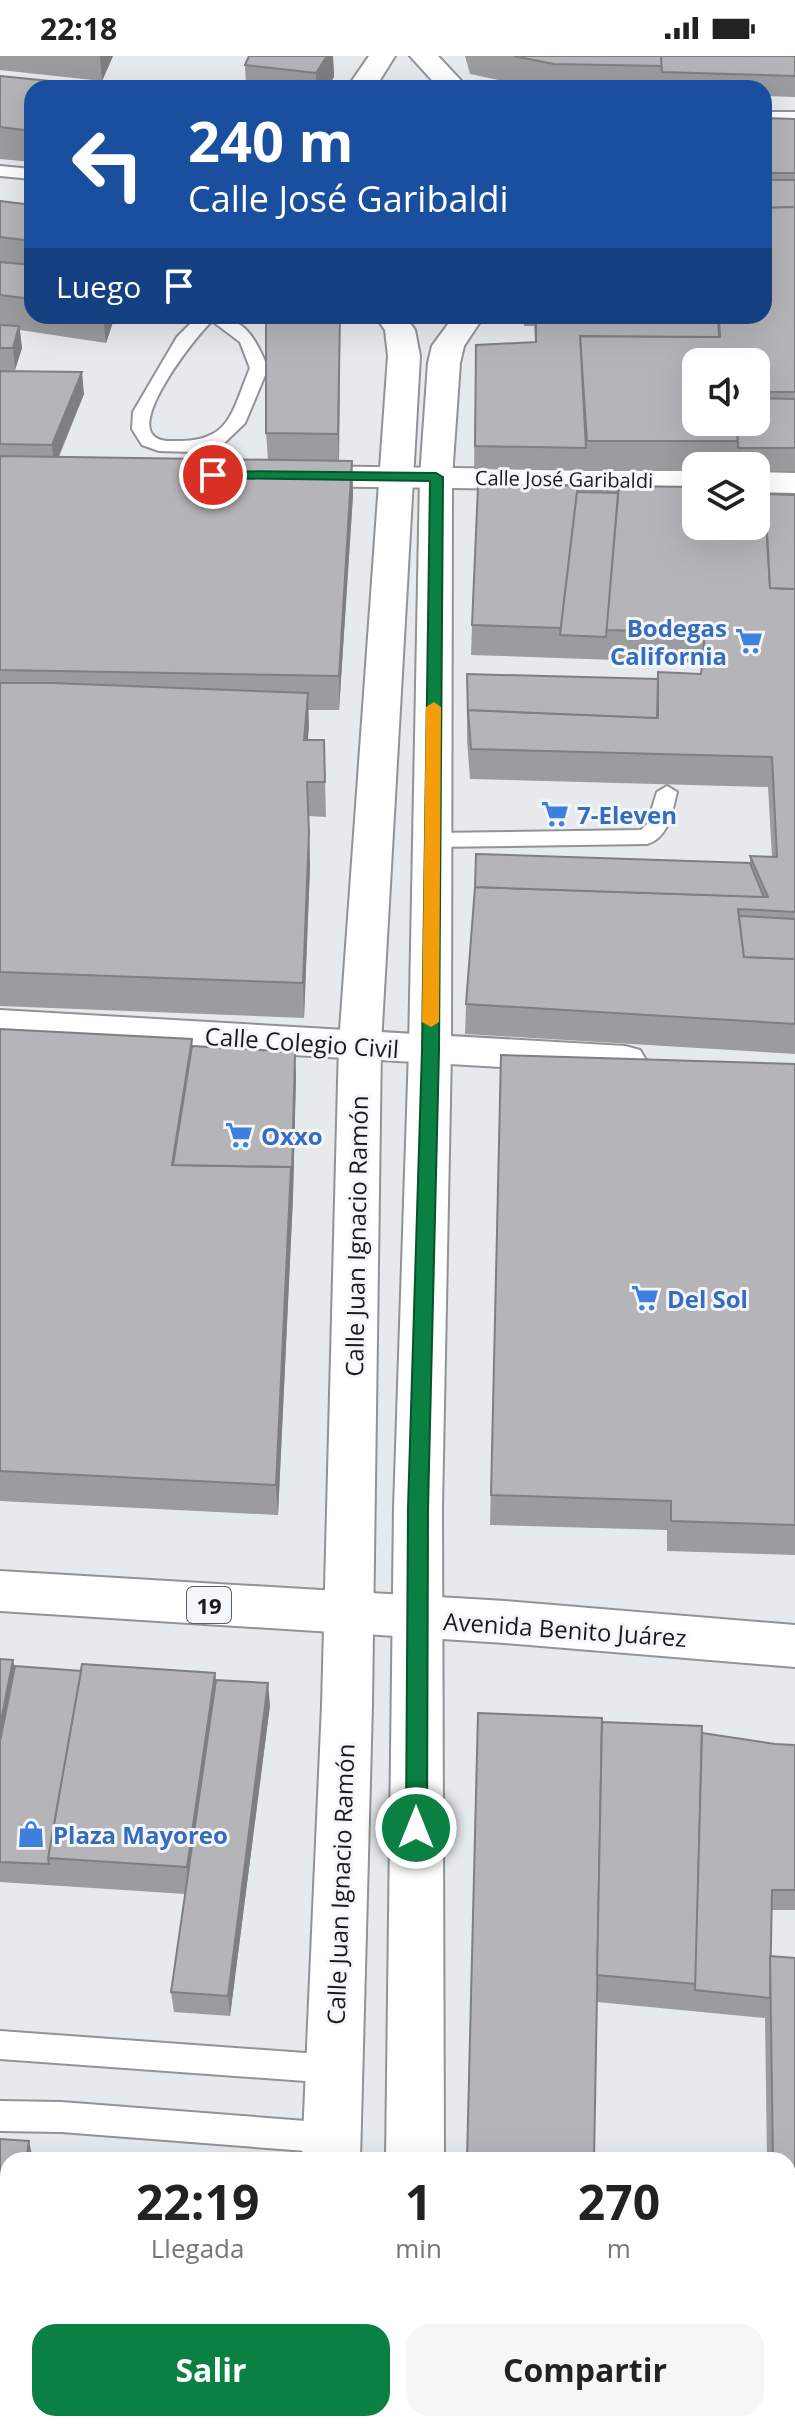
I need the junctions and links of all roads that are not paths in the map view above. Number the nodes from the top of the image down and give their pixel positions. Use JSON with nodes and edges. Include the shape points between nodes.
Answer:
{"nodes":[{"id":1,"x":382,"y":56,"type":"edge"},
{"id":2,"x":423,"y":56,"type":"edge"},
{"id":3,"x":366,"y":80,"type":"edge"},
{"id":4,"x":446,"y":80,"type":"edge"},
{"id":5,"x":772,"y":117,"type":"edge"},
{"id":6,"x":795,"y":117,"type":"edge"},
{"id":7,"x":0,"y":171,"type":"edge"},
{"id":8,"x":24,"y":173,"type":"edge"},
{"id":9,"x":199,"y":324,"type":"edge"},
{"id":10,"x":227,"y":324,"type":"edge"},
{"id":11,"x":396,"y":324,"type":"edge"},
{"id":12,"x":463,"y":324,"type":"edge"},
{"id":13,"x":142,"y":475,"type":"edge"},
{"id":14,"x":205,"y":475,"type":"edge"},
{"id":15,"x":269,"y":476,"type":"edge"},
{"id":16,"x":436,"y":477,"type":"junction"},
{"id":17,"x":395,"y":478,"type":"junction"},
{"id":18,"x":682,"y":481,"type":"edge"},
{"id":19,"x":770,"y":482,"type":"edge"},
{"id":20,"x":795,"y":483,"type":"edge"},
{"id":21,"x":667,"y":792,"type":"dead end"},
{"id":22,"x":432,"y":840,"type":"junction"},
{"id":23,"x":0,"y":1024,"type":"edge"},
{"id":24,"x":360,"y":1044,"type":"junction"},
{"id":25,"x":430,"y":1050,"type":"junction"},
{"id":26,"x":668,"y":1062,"type":"edge"},
{"id":27,"x":0,"y":1591,"type":"edge"},
{"id":28,"x":347,"y":1614,"type":"junction"},
{"id":29,"x":417,"y":1619,"type":"junction"},
{"id":30,"x":795,"y":1646,"type":"edge"},
{"id":31,"x":0,"y":2045,"type":"edge"},
{"id":32,"x":333,"y":2069,"type":"junction"},
{"id":33,"x":0,"y":2116,"type":"edge"},
{"id":34,"x":331,"y":2149,"type":"edge"},
{"id":35,"x":415,"y":2152,"type":"edge"}],
"edges":[{"from":1,"to":3,"type":"street"},
{"from":2,"to":4,"type":"street"},
{"from":5,"to":6,"type":"lane"},
{"from":7,"to":8,"type":"lane"},
{"from":9,"to":10,"type":"lane","via":[[185,337],[142,412],[141,429],[159,446],[214,443],[236,423],[259,368],[247,339]]},
{"from":11,"to":17,"type":"street","name":"Calle Juan Ignacio Ramón","via":[[404,356]]},
{"from":12,"to":16,"type":"street","via":[[444,363]]},
{"from":13,"to":14,"type":"street"},
{"from":15,"to":17,"type":"street","name":"Calle José Garibaldi"},
{"from":16,"to":17,"type":"street","name":"Calle José Garibaldi"},
{"from":16,"to":18,"type":"street","name":"Calle José Garibaldi"},
{"from":16,"to":22,"type":"street"},
{"from":17,"to":24,"type":"street","name":"Calle Juan Ignacio Ramón"},
{"from":19,"to":20,"type":"street"},
{"from":21,"to":22,"type":"lane","via":[[657,826],[647,837]]},
{"from":22,"to":25,"type":"street"},
{"from":23,"to":24,"type":"street","name":"Calle Colegio Civil"},
{"from":24,"to":25,"type":"street","name":"Calle Colegio Civil"},
{"from":24,"to":28,"type":"street","name":"Calle Juan Ignacio Ramón"},
{"from":25,"to":26,"type":"street","name":"Calle Colegio Civil"},
{"from":25,"to":29,"type":"street"},
{"from":27,"to":28,"type":"street","name":"Avenida Benito Juárez","number":"19"},
{"from":28,"to":29,"type":"street","name":"Avenida Benito Juárez","number":"19"},
{"from":28,"to":32,"type":"street","name":"Calle Juan Ignacio Ramón"},
{"from":29,"to":30,"type":"street","name":"Avenida Benito Juárez","number":"19"},
{"from":29,"to":35,"type":"street"},
{"from":31,"to":32,"type":"lane"},
{"from":32,"to":34,"type":"street","name":"Calle Juan Ignacio Ramón"},
{"from":33,"to":34,"type":"lane","via":[[61,2117]]}]}
